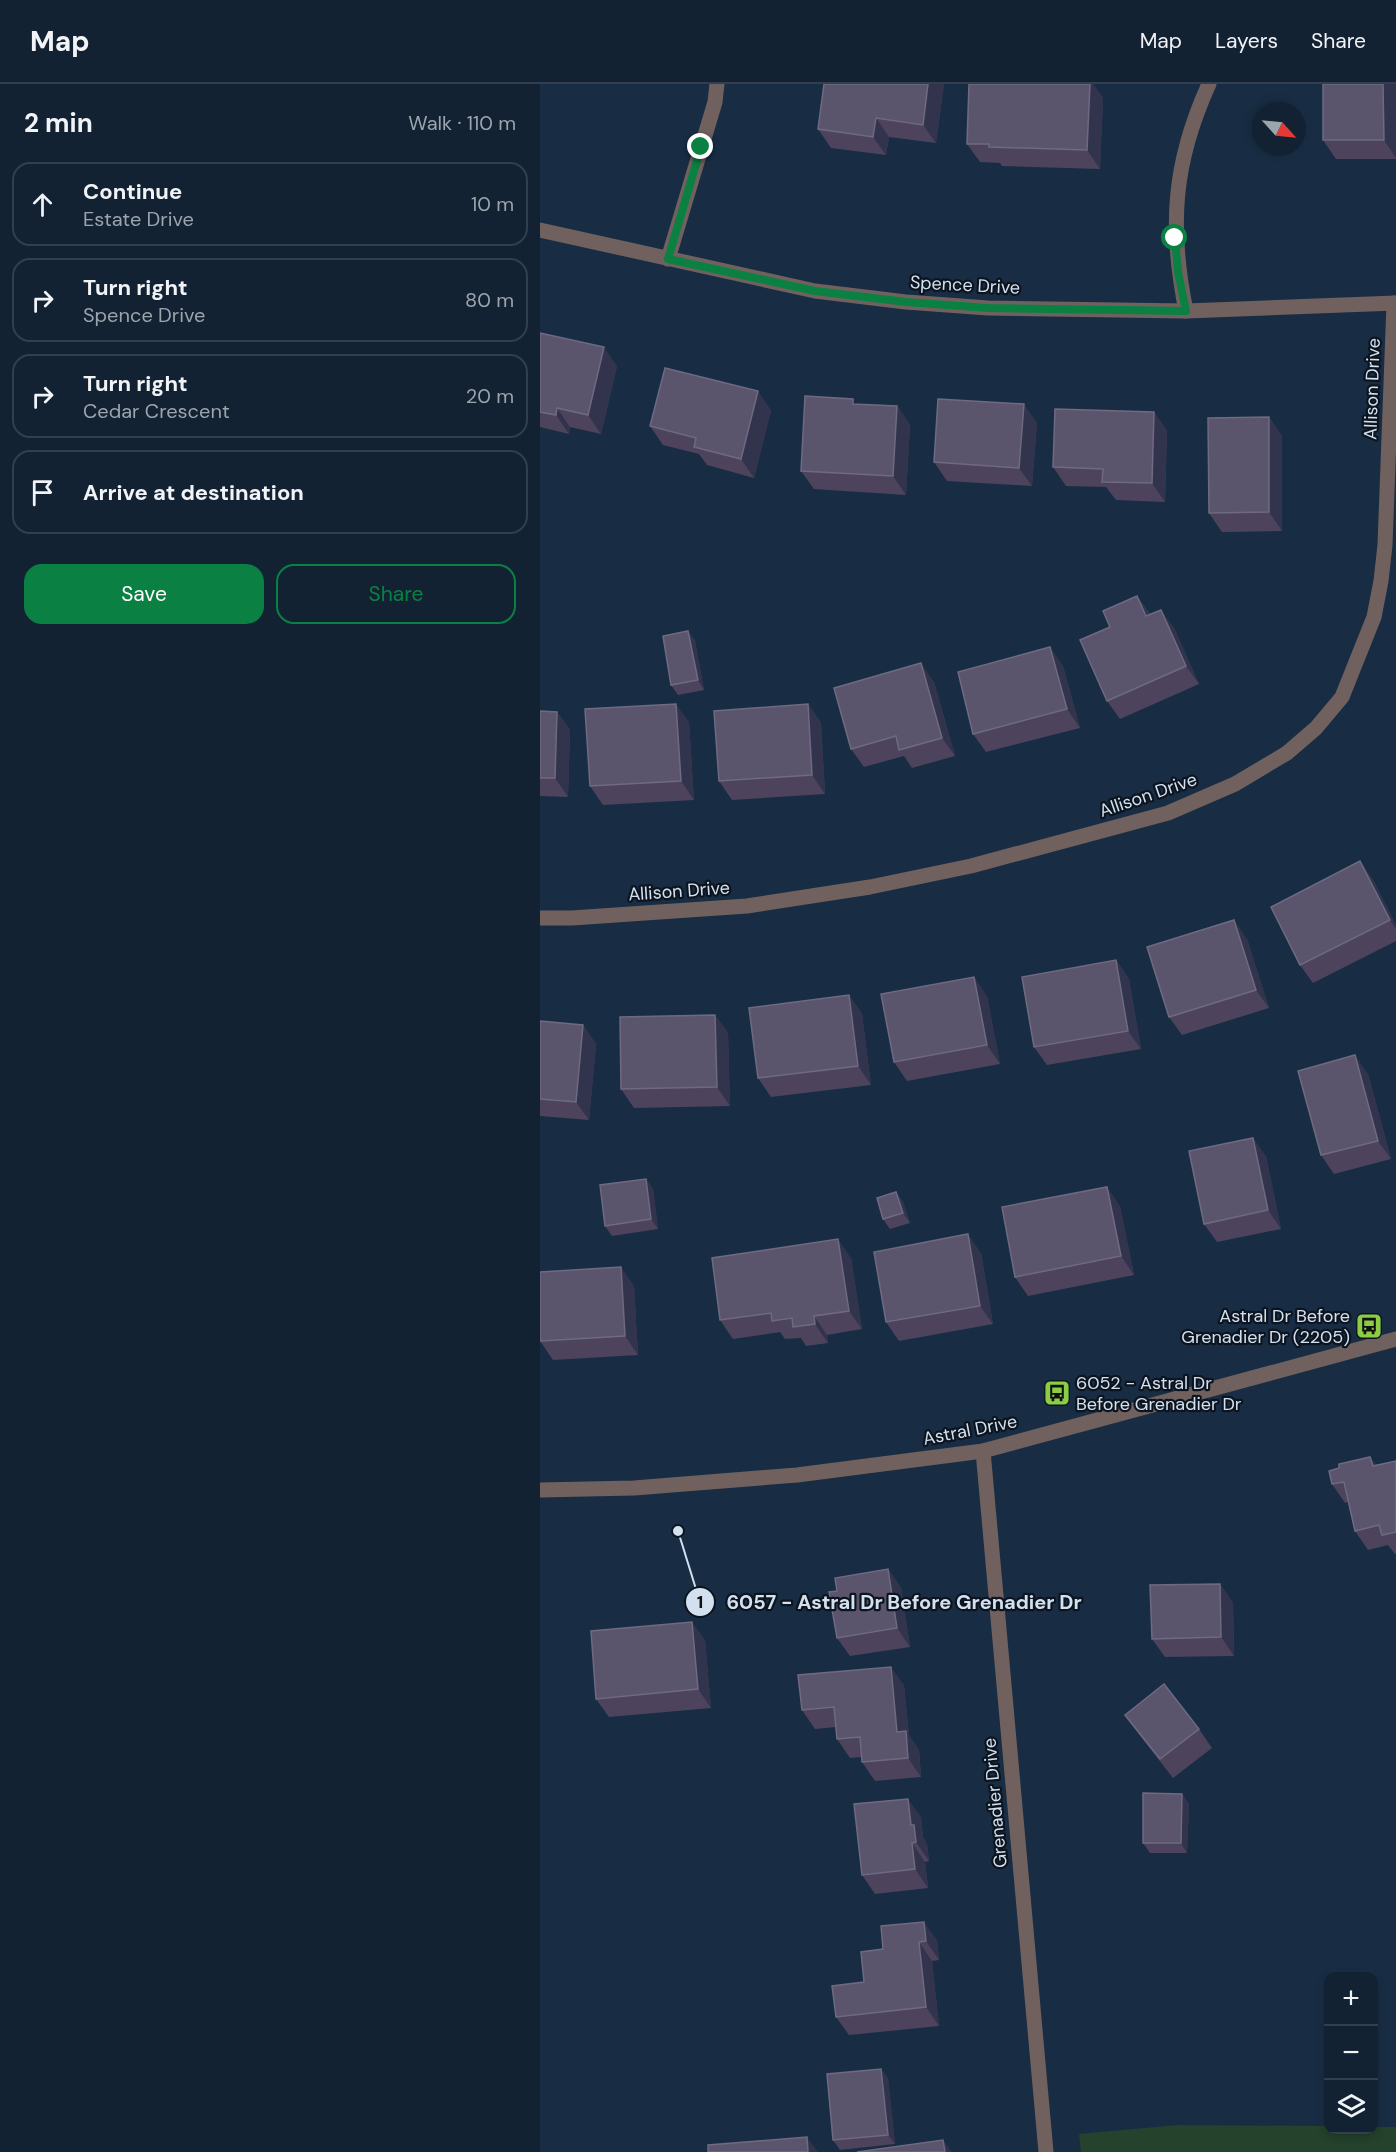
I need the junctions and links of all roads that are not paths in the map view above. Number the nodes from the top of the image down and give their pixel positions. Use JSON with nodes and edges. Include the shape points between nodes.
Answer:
{"nodes":[{"id":1,"x":717,"y":84,"type":"edge"},
{"id":2,"x":1209,"y":84,"type":"edge"},
{"id":3,"x":540,"y":230,"type":"edge"},
{"id":4,"x":668,"y":259,"type":"junction"},
{"id":5,"x":1395,"y":303,"type":"edge"},
{"id":6,"x":1186,"y":311,"type":"junction"},
{"id":7,"x":540,"y":918,"type":"edge"},
{"id":8,"x":1396,"y":1339,"type":"edge"},
{"id":9,"x":983,"y":1451,"type":"junction"},
{"id":10,"x":540,"y":1490,"type":"edge"},
{"id":11,"x":1046,"y":2152,"type":"edge"}],
"edges":[{"from":1,"to":4,"type":"street"},
{"from":2,"to":6,"type":"street","via":[[1188,138],[1176,204],[1178,272]]},
{"from":3,"to":4,"type":"street","name":"Spence Drive"},
{"from":4,"to":6,"type":"street","name":"Spence Drive","via":[[815,291],[906,302],[988,308]]},
{"from":5,"to":6,"type":"street","name":"Spence Drive"},
{"from":5,"to":7,"type":"street","name":"Allison Drive","via":[[1385,535],[1374,617],[1342,697],[1316,728],[1287,753],[1235,784],[1168,813],[971,866],[747,906]]},
{"from":8,"to":9,"type":"street","name":"Astral Drive"},
{"from":9,"to":10,"type":"street","name":"Astral Drive","via":[[797,1475],[634,1488]]},
{"from":9,"to":11,"type":"street","name":"Grenadier Drive"}]}
